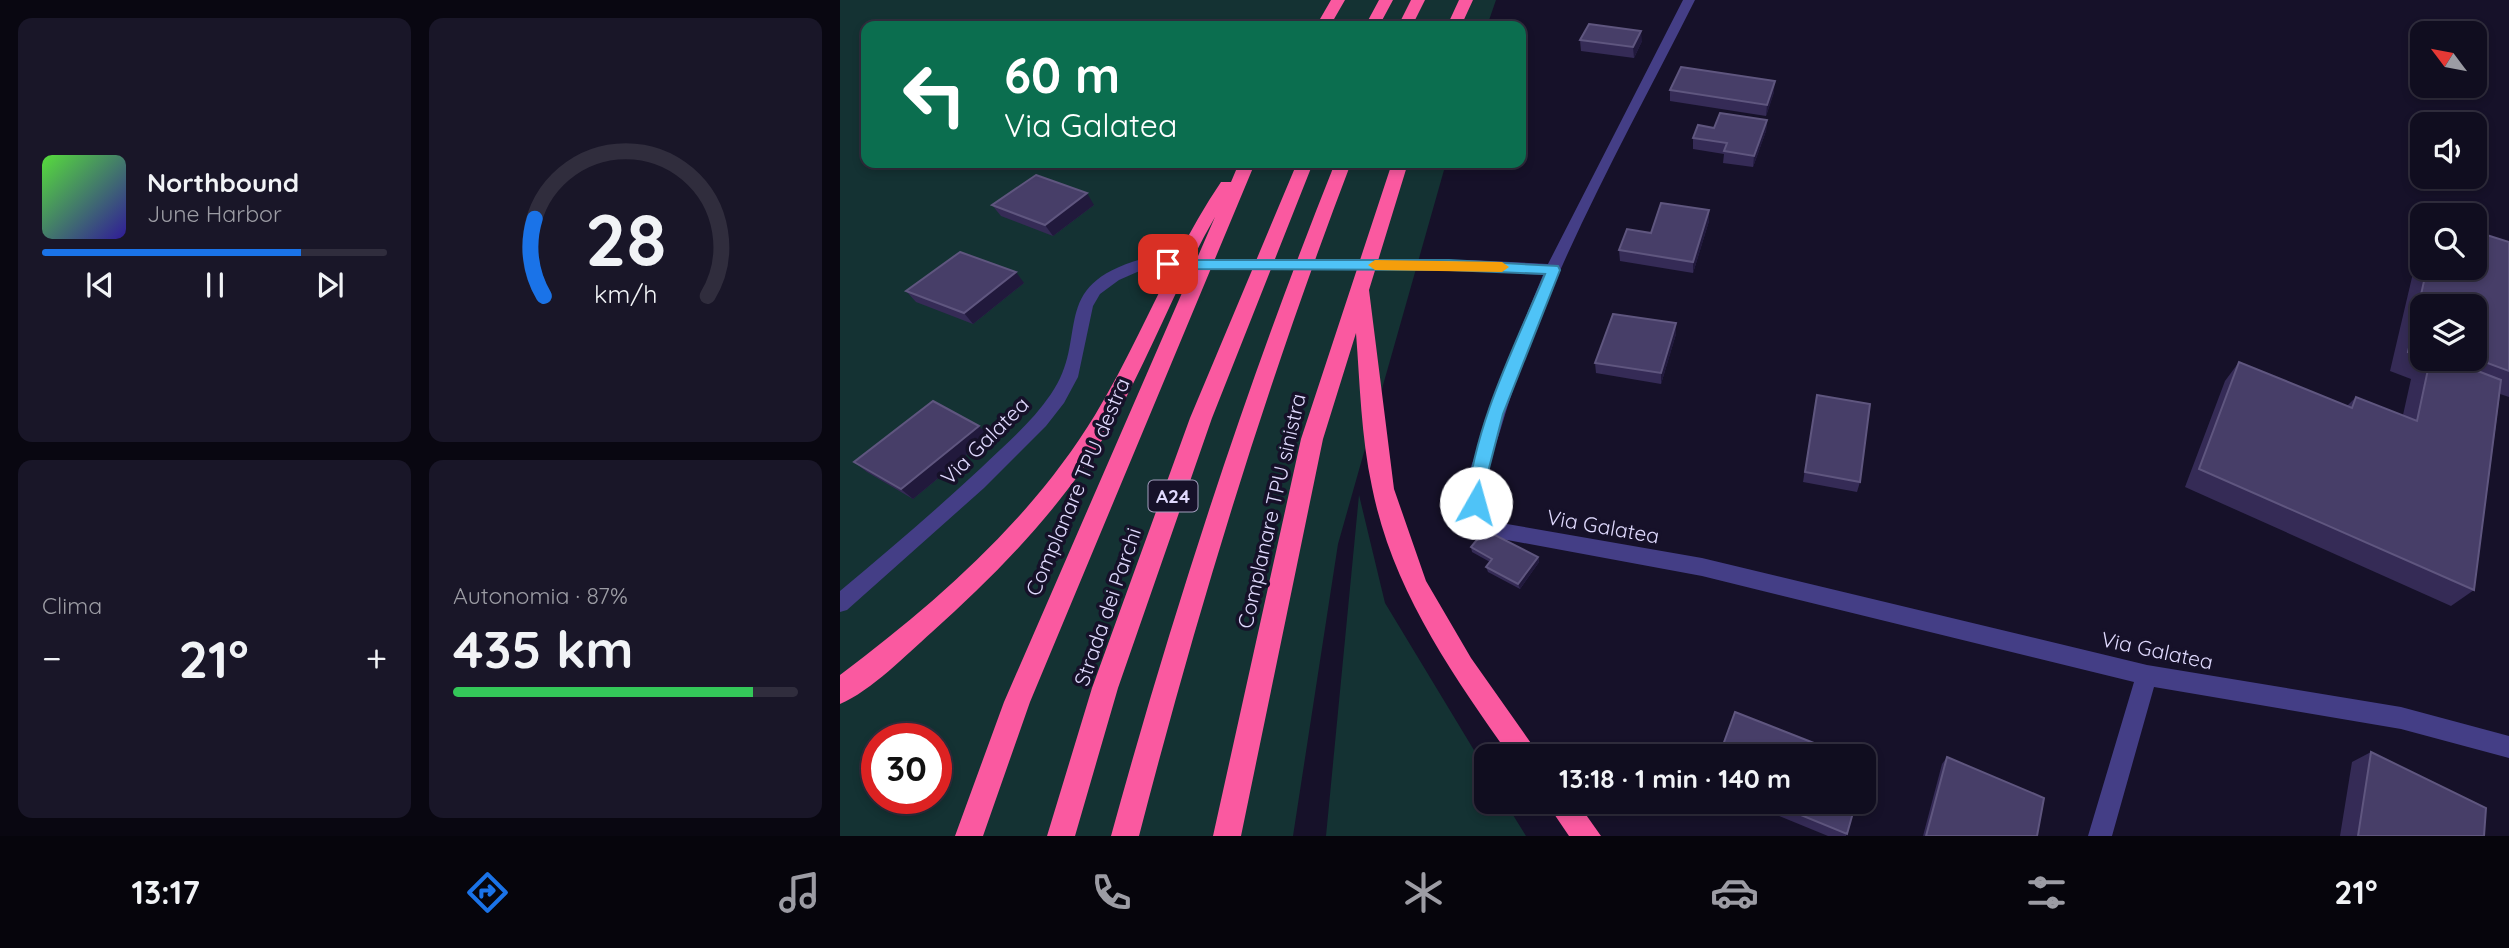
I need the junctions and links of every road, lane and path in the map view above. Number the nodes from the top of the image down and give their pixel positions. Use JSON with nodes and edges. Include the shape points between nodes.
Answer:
{"nodes":[{"id":1,"x":1338,"y":0,"type":"edge"},
{"id":2,"x":1386,"y":0,"type":"edge"},
{"id":3,"x":1418,"y":0,"type":"edge"},
{"id":4,"x":1466,"y":0,"type":"edge"},
{"id":5,"x":1689,"y":0,"type":"edge"},
{"id":6,"x":1326,"y":21,"type":"edge"},
{"id":7,"x":1375,"y":21,"type":"edge"},
{"id":8,"x":1408,"y":21,"type":"edge"},
{"id":9,"x":1456,"y":21,"type":"edge"},
{"id":10,"x":1243,"y":168,"type":"edge"},
{"id":11,"x":1245,"y":168,"type":"edge"},
{"id":12,"x":1303,"y":168,"type":"edge"},
{"id":13,"x":1341,"y":168,"type":"edge"},
{"id":14,"x":1398,"y":168,"type":"edge"},
{"id":15,"x":1553,"y":270,"type":"junction"},
{"id":16,"x":1361,"y":284,"type":"junction"},
{"id":17,"x":840,"y":603,"type":"edge"},
{"id":18,"x":2147,"y":675,"type":"junction"},
{"id":19,"x":840,"y":691,"type":"edge"},
{"id":20,"x":1517,"y":744,"type":"edge"},
{"id":21,"x":2509,"y":747,"type":"edge"},
{"id":22,"x":1570,"y":814,"type":"edge"},
{"id":23,"x":969,"y":836,"type":"edge"},
{"id":24,"x":1060,"y":836,"type":"edge"},
{"id":25,"x":1125,"y":836,"type":"edge"},
{"id":26,"x":1227,"y":836,"type":"edge"},
{"id":27,"x":1587,"y":836,"type":"edge"},
{"id":28,"x":2100,"y":836,"type":"edge"}],
"edges":[{"from":1,"to":6,"type":"highway"},
{"from":2,"to":7,"type":"highway"},
{"from":3,"to":8,"type":"highway"},
{"from":4,"to":9,"type":"highway"},
{"from":5,"to":15,"type":"street"},
{"from":10,"to":19,"type":"highway","via":[[1199,229],[1113,401],[1057,484],[944,604]]},
{"from":11,"to":23,"type":"highway","name":"Complanare TPU destra","via":[[1017,702]]},
{"from":12,"to":24,"type":"highway","name":"Strada dei Parchi","number":"A24","via":[[1201,418],[1105,688]]},
{"from":13,"to":25,"type":"highway","number":"A24","via":[[1237,454],[1164,685]]},
{"from":14,"to":16,"type":"highway","name":"Complanare TPU sinistra"},
{"from":15,"to":17,"type":"street","name":"Via Galatea","via":[[1142,264],[1106,282],[1085,303],[1078,319],[1074,366],[1059,397],[1031,431]]},
{"from":15,"to":18,"type":"street","name":"Via Galatea","via":[[1505,387],[1478,476],[1476,503],[1493,526],[1513,535],[1702,567]]},
{"from":16,"to":20,"type":"highway","via":[[1383,489],[1415,585],[1462,667]]},
{"from":16,"to":26,"type":"highway","name":"Complanare TPU sinistra","via":[[1312,439]]},
{"from":18,"to":21,"type":"street","name":"Via Galatea","via":[[2402,718]]},
{"from":18,"to":28,"type":"street"},
{"from":22,"to":27,"type":"highway"}]}
